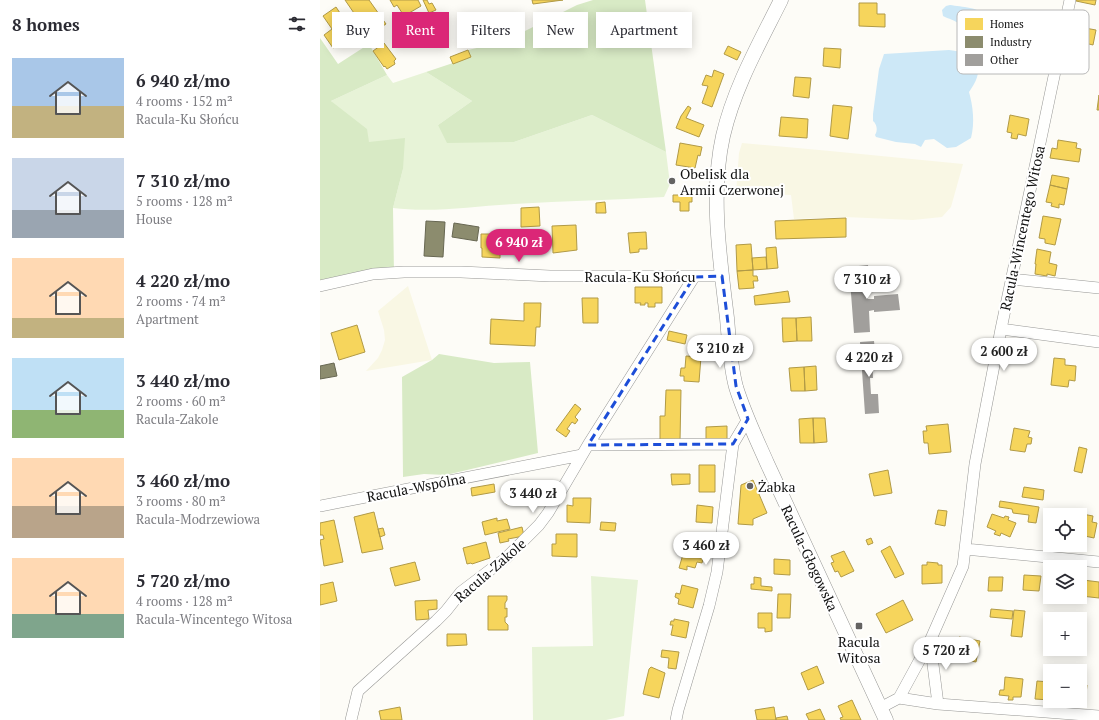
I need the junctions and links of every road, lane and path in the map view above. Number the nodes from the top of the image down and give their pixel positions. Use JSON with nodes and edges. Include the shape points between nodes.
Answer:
{"nodes":[{"id":1,"x":781,"y":0,"type":"edge"},
{"id":2,"x":1070,"y":0,"type":"edge"},
{"id":3,"x":1068,"y":10,"type":"edge"},
{"id":4,"x":1054,"y":74,"type":"edge"},
{"id":5,"x":722,"y":276,"type":"junction"},
{"id":6,"x":694,"y":277,"type":"junction"},
{"id":7,"x":1011,"y":279,"type":"junction"},
{"id":8,"x":320,"y":286,"type":"edge"},
{"id":9,"x":1099,"y":288,"type":"edge"},
{"id":10,"x":1001,"y":329,"type":"junction"},
{"id":11,"x":1099,"y":342,"type":"edge"},
{"id":12,"x":748,"y":419,"type":"junction"},
{"id":13,"x":733,"y":444,"type":"junction"},
{"id":14,"x":585,"y":450,"type":"junction"},
{"id":15,"x":320,"y":506,"type":"edge"},
{"id":16,"x":965,"y":549,"type":"junction"},
{"id":17,"x":1099,"y":562,"type":"edge"},
{"id":18,"x":930,"y":641,"type":"junction"},
{"id":19,"x":900,"y":698,"type":"junction"},
{"id":20,"x":938,"y":704,"type":"junction"},
{"id":21,"x":883,"y":714,"type":"edge"},
{"id":22,"x":1099,"y":716,"type":"edge"},
{"id":23,"x":351,"y":720,"type":"edge"},
{"id":24,"x":676,"y":720,"type":"edge"}],
"edges":[{"from":1,"to":5,"type":"street","name":"Racula-Głogowska","via":[[744,76],[723,137],[717,180]]},
{"from":2,"to":3,"type":"street","name":"Racula-Wincentego Witosa"},
{"from":4,"to":7,"type":"street","name":"Racula-Wincentego Witosa"},
{"from":5,"to":6,"type":"street","name":"Racula-Ku Słońcu"},
{"from":5,"to":12,"type":"street","name":"Racula-Głogowska","via":[[735,380]]},
{"from":6,"to":8,"type":"street","name":"Racula-Ku Słońcu","via":[[404,272],[373,274]]},
{"from":6,"to":14,"type":"street","name":"Racula-Zakole"},
{"from":7,"to":9,"type":"street"},
{"from":7,"to":10,"type":"street","name":"Racula-Wincentego Witosa"},
{"from":10,"to":11,"type":"street"},
{"from":10,"to":16,"type":"street","name":"Racula-Wincentego Witosa","via":[[975,464]]},
{"from":12,"to":13,"type":"street"},
{"from":12,"to":21,"type":"street","name":"Racula-Głogowska"},
{"from":13,"to":14,"type":"street"},
{"from":13,"to":24,"type":"street","via":[[717,572]]},
{"from":14,"to":15,"type":"street","name":"Racula-Wspólna"},
{"from":14,"to":23,"type":"street","name":"Racula-Zakole","via":[[540,525],[506,558],[461,592],[436,621],[358,691]]},
{"from":16,"to":17,"type":"street"},
{"from":16,"to":18,"type":"street","name":"Racula-Wincentego Witosa","via":[[963,566]]},
{"from":18,"to":19,"type":"street","name":"Racula-Wincentego Witosa"},
{"from":18,"to":20,"type":"street"},
{"from":19,"to":20,"type":"street"},
{"from":19,"to":21,"type":"street"},
{"from":20,"to":22,"type":"street"}]}
